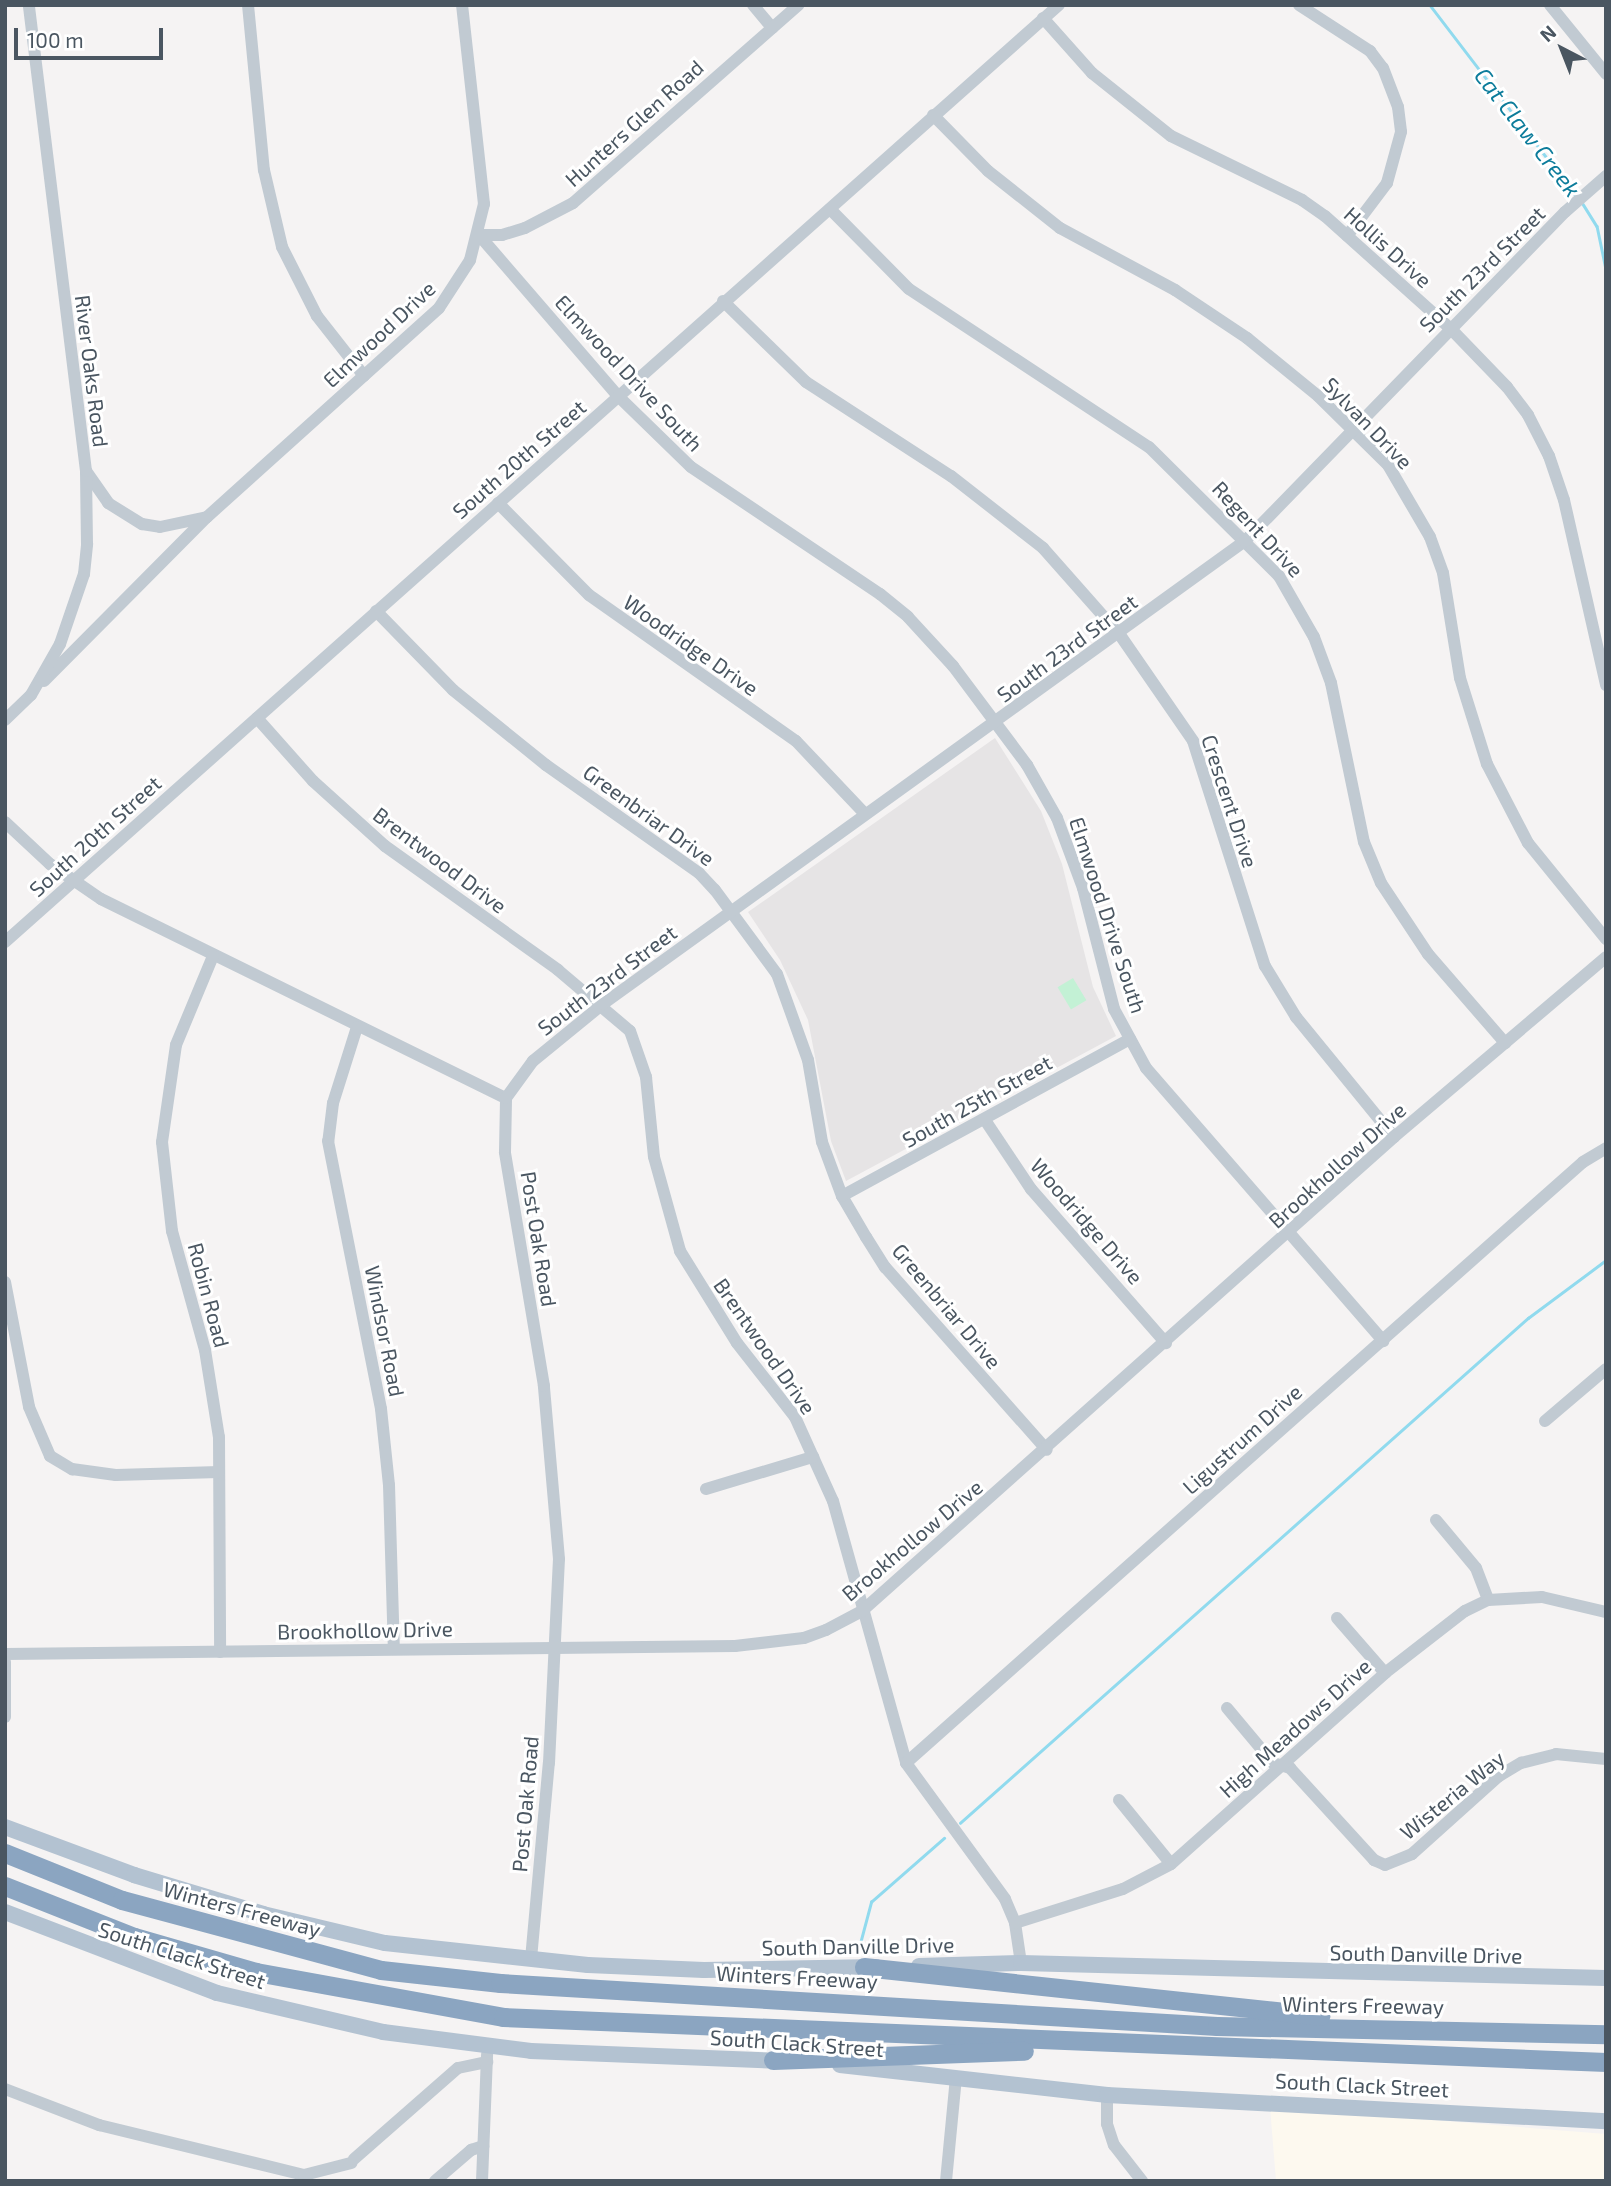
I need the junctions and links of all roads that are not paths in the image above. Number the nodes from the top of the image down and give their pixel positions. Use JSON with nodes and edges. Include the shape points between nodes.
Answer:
{"nodes":[{"id":1,"x":29,"y":5,"type":"edge"},
{"id":2,"x":248,"y":5,"type":"edge"},
{"id":3,"x":462,"y":5,"type":"edge"},
{"id":4,"x":753,"y":5,"type":"edge"},
{"id":5,"x":798,"y":5,"type":"edge"},
{"id":6,"x":1059,"y":5,"type":"edge"},
{"id":7,"x":1300,"y":5,"type":"edge"},
{"id":8,"x":1550,"y":5,"type":"edge"},
{"id":9,"x":1043,"y":18,"type":"junction"},
{"id":10,"x":772,"y":27,"type":"junction"},
{"id":11,"x":1606,"y":74,"type":"edge"},
{"id":12,"x":933,"y":115,"type":"junction"},
{"id":13,"x":1606,"y":176,"type":"edge"},
{"id":14,"x":830,"y":209,"type":"junction"},
{"id":15,"x":478,"y":235,"type":"junction"},
{"id":16,"x":1347,"y":236,"type":"junction"},
{"id":17,"x":723,"y":301,"type":"junction"},
{"id":18,"x":1450,"y":328,"type":"junction"},
{"id":19,"x":364,"y":376,"type":"junction"},
{"id":20,"x":619,"y":397,"type":"junction"},
{"id":21,"x":1351,"y":428,"type":"junction"},
{"id":22,"x":86,"y":471,"type":"junction"},
{"id":23,"x":498,"y":503,"type":"junction"},
{"id":24,"x":207,"y":517,"type":"junction"},
{"id":25,"x":1245,"y":541,"type":"junction"},
{"id":26,"x":376,"y":611,"type":"junction"},
{"id":27,"x":1120,"y":635,"type":"junction"},
{"id":28,"x":1606,"y":685,"type":"edge"},
{"id":29,"x":31,"y":695,"type":"junction"},
{"id":30,"x":257,"y":718,"type":"junction"},
{"id":31,"x":5,"y":720,"type":"edge"},
{"id":32,"x":997,"y":722,"type":"junction"},
{"id":33,"x":865,"y":814,"type":"junction"},
{"id":34,"x":5,"y":822,"type":"edge"},
{"id":35,"x":74,"y":882,"type":"junction"},
{"id":36,"x":732,"y":911,"type":"junction"},
{"id":37,"x":1606,"y":939,"type":"edge"},
{"id":38,"x":5,"y":942,"type":"edge"},
{"id":39,"x":213,"y":956,"type":"junction"},
{"id":40,"x":1606,"y":957,"type":"edge"},
{"id":41,"x":603,"y":1004,"type":"junction"},
{"id":42,"x":358,"y":1027,"type":"junction"},
{"id":43,"x":1130,"y":1039,"type":"junction"},
{"id":44,"x":1505,"y":1043,"type":"junction"},
{"id":45,"x":506,"y":1098,"type":"junction"},
{"id":46,"x":985,"y":1119,"type":"junction"},
{"id":47,"x":1394,"y":1137,"type":"junction"},
{"id":48,"x":1606,"y":1148,"type":"edge"},
{"id":49,"x":842,"y":1196,"type":"junction"},
{"id":50,"x":1288,"y":1235,"type":"junction"},
{"id":51,"x":5,"y":1282,"type":"edge"},
{"id":52,"x":1383,"y":1341,"type":"junction"},
{"id":53,"x":1166,"y":1343,"type":"junction"},
{"id":54,"x":1606,"y":1369,"type":"edge"},
{"id":55,"x":1545,"y":1421,"type":"dead end"},
{"id":56,"x":1046,"y":1450,"type":"junction"},
{"id":57,"x":813,"y":1457,"type":"junction"},
{"id":58,"x":219,"y":1472,"type":"junction"},
{"id":59,"x":706,"y":1489,"type":"dead end"},
{"id":60,"x":1436,"y":1520,"type":"dead end"},
{"id":61,"x":1488,"y":1600,"type":"junction"},
{"id":62,"x":862,"y":1611,"type":"junction"},
{"id":63,"x":1606,"y":1612,"type":"edge"},
{"id":64,"x":1337,"y":1618,"type":"dead end"},
{"id":65,"x":556,"y":1646,"type":"junction"},
{"id":66,"x":394,"y":1649,"type":"junction"},
{"id":67,"x":220,"y":1652,"type":"junction"},
{"id":68,"x":5,"y":1654,"type":"edge"},
{"id":69,"x":5,"y":1662,"type":"edge"},
{"id":70,"x":1385,"y":1673,"type":"junction"},
{"id":71,"x":1227,"y":1708,"type":"dead end"},
{"id":72,"x":5,"y":1717,"type":"edge"},
{"id":73,"x":1606,"y":1759,"type":"edge"},
{"id":74,"x":906,"y":1763,"type":"junction"},
{"id":75,"x":1282,"y":1765,"type":"junction"},
{"id":76,"x":1119,"y":1800,"type":"dead end"},
{"id":77,"x":5,"y":1827,"type":"edge"},
{"id":78,"x":5,"y":1853,"type":"edge"},
{"id":79,"x":1171,"y":1864,"type":"junction"},
{"id":80,"x":5,"y":1886,"type":"edge"},
{"id":81,"x":5,"y":1912,"type":"edge"},
{"id":82,"x":1015,"y":1923,"type":"junction"},
{"id":83,"x":531,"y":1959,"type":"junction"},
{"id":84,"x":1021,"y":1963,"type":"junction"},
{"id":85,"x":864,"y":1967,"type":"junction"},
{"id":86,"x":1602,"y":1977,"type":"edge"},
{"id":87,"x":1415,"y":2027,"type":"junction"},
{"id":88,"x":1606,"y":2034,"type":"edge"},
{"id":89,"x":488,"y":2043,"type":"junction"},
{"id":90,"x":1205,"y":2047,"type":"junction"},
{"id":91,"x":773,"y":2060,"type":"junction"},
{"id":92,"x":487,"y":2062,"type":"junction"},
{"id":93,"x":1606,"y":2062,"type":"edge"},
{"id":94,"x":956,"y":2077,"type":"junction"},
{"id":95,"x":5,"y":2089,"type":"edge"},
{"id":96,"x":1107,"y":2095,"type":"junction"},
{"id":97,"x":1606,"y":2111,"type":"edge"},
{"id":98,"x":1580,"y":2119,"type":"junction"},
{"id":99,"x":1606,"y":2121,"type":"edge"},
{"id":100,"x":1606,"y":2131,"type":"edge"},
{"id":101,"x":484,"y":2146,"type":"junction"},
{"id":102,"x":435,"y":2181,"type":"edge"},
{"id":103,"x":482,"y":2181,"type":"edge"},
{"id":104,"x":946,"y":2181,"type":"edge"},
{"id":105,"x":1142,"y":2181,"type":"edge"}],
"edges":[{"from":1,"to":22,"type":"street","name":"River Oaks Road"},
{"from":2,"to":19,"type":"street","via":[[264,170],[282,247],[317,316]]},
{"from":3,"to":15,"type":"street","name":"Elmwood Drive","via":[[484,204]]},
{"from":4,"to":10,"type":"street"},
{"from":5,"to":10,"type":"street","name":"Hunters Glen Road"},
{"from":6,"to":9,"type":"street","name":"South 20th Street"},
{"from":7,"to":16,"type":"street","via":[[1370,51],[1383,68],[1398,107],[1401,132],[1387,183]]},
{"from":8,"to":11,"type":"street"},
{"from":9,"to":12,"type":"street","name":"South 20th Street"},
{"from":9,"to":16,"type":"street","name":"Hollis Drive","via":[[1092,73],[1171,136],[1302,200]]},
{"from":10,"to":15,"type":"street","name":"Hunters Glen Road","via":[[573,203],[525,228],[502,235]]},
{"from":12,"to":14,"type":"street","name":"South 20th Street"},
{"from":12,"to":21,"type":"street","name":"Sylvan Drive","via":[[988,171],[1059,228],[1175,290],[1247,338]]},
{"from":13,"to":18,"type":"street","name":"South 23rd Street"},
{"from":14,"to":17,"type":"street","name":"South 20th Street"},
{"from":14,"to":25,"type":"street","name":"Regent Drive","via":[[909,289],[1149,447]]},
{"from":15,"to":19,"type":"street","name":"Elmwood Drive","via":[[457,285],[439,308]]},
{"from":15,"to":20,"type":"street","name":"Elmwood Drive South"},
{"from":16,"to":18,"type":"street","name":"Hollis Drive"},
{"from":17,"to":20,"type":"street","name":"South 20th Street"},
{"from":17,"to":27,"type":"street","name":"Crescent Drive","via":[[806,382],[951,476],[1043,548]]},
{"from":18,"to":21,"type":"street","name":"South 23rd Street"},
{"from":18,"to":28,"type":"street","name":"Hollis Drive","via":[[1507,387],[1549,456],[1564,500]]},
{"from":19,"to":24,"type":"street","name":"Elmwood Drive"},
{"from":20,"to":23,"type":"street","name":"South 20th Street"},
{"from":20,"to":32,"type":"street","name":"Elmwood Drive South","via":[[712,485],[842,568],[908,617]]},
{"from":21,"to":25,"type":"street","name":"South 23rd Street"},
{"from":21,"to":37,"type":"street","name":"Sylvan Drive","via":[[1388,465],[1430,537],[1443,573],[1460,678],[1475,731],[1504,800],[1528,843]]},
{"from":22,"to":24,"type":"street","name":"Elmwood Drive","via":[[108,503],[142,524],[160,527]]},
{"from":22,"to":29,"type":"street","name":"River Oaks Road","via":[[84,574],[60,644]]},
{"from":23,"to":26,"type":"street","name":"South 20th Street"},
{"from":23,"to":33,"type":"street","name":"Woodridge Drive","via":[[589,595],[796,741]]},
{"from":24,"to":29,"type":"street","name":"Elmwood Drive"},
{"from":25,"to":27,"type":"street","name":"South 23rd Street"},
{"from":25,"to":44,"type":"street","name":"Regent Drive","via":[[1288,587],[1314,637],[1331,683],[1364,842],[1381,883],[1428,954]]},
{"from":26,"to":30,"type":"street","name":"South 20th Street"},
{"from":26,"to":36,"type":"street","name":"Greenbriar Drive","via":[[453,690],[546,765],[699,873]]},
{"from":27,"to":32,"type":"street","name":"South 23rd Street"},
{"from":27,"to":47,"type":"street","name":"Crescent Drive","via":[[1193,741],[1265,966],[1296,1017]]},
{"from":29,"to":31,"type":"street","name":"River Oaks Road"},
{"from":30,"to":35,"type":"street","name":"South 20th Street"},
{"from":30,"to":41,"type":"street","name":"Brentwood Drive","via":[[313,781],[385,846]]},
{"from":32,"to":33,"type":"street","name":"South 23rd Street"},
{"from":32,"to":43,"type":"street","name":"Elmwood Drive South","via":[[1044,793],[1073,853],[1104,981]]},
{"from":33,"to":36,"type":"street","name":"South 23rd Street"},
{"from":34,"to":35,"type":"street"},
{"from":35,"to":38,"type":"street","name":"South 20th Street"},
{"from":35,"to":39,"type":"street"},
{"from":36,"to":41,"type":"street","name":"South 23rd Street"},
{"from":36,"to":49,"type":"street","name":"Greenbriar Drive","via":[[778,974],[794,1013],[808,1060],[822,1142]]},
{"from":39,"to":42,"type":"street"},
{"from":39,"to":58,"type":"street","name":"Robin Road","via":[[176,1045],[162,1142],[172,1231],[213,1394]]},
{"from":40,"to":44,"type":"street","name":"Brookhollow Drive"},
{"from":41,"to":45,"type":"street","name":"South 23rd Street","via":[[533,1061]]},
{"from":41,"to":57,"type":"street","name":"Brentwood Drive","via":[[630,1031],[646,1077],[664,1207],[680,1251],[722,1322],[795,1417]]},
{"from":42,"to":45,"type":"street"},
{"from":42,"to":66,"type":"street","name":"Windsor Road","via":[[333,1103],[328,1142],[382,1409]]},
{"from":43,"to":46,"type":"street","name":"South 25th Street"},
{"from":43,"to":50,"type":"street","name":"Elmwood Drive South","via":[[1168,1099]]},
{"from":44,"to":47,"type":"street","name":"Brookhollow Drive"},
{"from":45,"to":65,"type":"street","name":"Post Oak Road","via":[[505,1152],[544,1386],[555,1502],[559,1559]]},
{"from":46,"to":49,"type":"street","name":"South 25th Street"},
{"from":46,"to":53,"type":"street","name":"Woodridge Drive","via":[[1031,1189]]},
{"from":47,"to":50,"type":"street","name":"Brookhollow Drive"},
{"from":48,"to":52,"type":"street","name":"Ligustrum Drive","via":[[1583,1162]]},
{"from":49,"to":56,"type":"street","name":"Greenbriar Drive","via":[[885,1268]]},
{"from":50,"to":52,"type":"street","name":"Elmwood Drive South"},
{"from":50,"to":53,"type":"street","name":"Brookhollow Drive"},
{"from":51,"to":58,"type":"street","via":[[29,1407],[50,1456],[72,1469],[117,1475]]},
{"from":52,"to":74,"type":"street","name":"Ligustrum Drive"},
{"from":53,"to":56,"type":"street","name":"Brookhollow Drive"},
{"from":54,"to":55,"type":"street"},
{"from":56,"to":62,"type":"street","name":"Brookhollow Drive"},
{"from":57,"to":59,"type":"street"},
{"from":57,"to":62,"type":"street","name":"Brentwood Drive","via":[[833,1501]]},
{"from":58,"to":67,"type":"street","name":"Robin Road"},
{"from":60,"to":61,"type":"street","via":[[1476,1568]]},
{"from":61,"to":63,"type":"street","name":"High Meadows Drive","via":[[1542,1597]]},
{"from":61,"to":70,"type":"street","name":"High Meadows Drive","via":[[1445,1622]]},
{"from":62,"to":65,"type":"street","name":"Brookhollow Drive","via":[[804,1638],[735,1646]]},
{"from":62,"to":74,"type":"street","name":"Brentwood Drive"},
{"from":64,"to":70,"type":"street"},
{"from":65,"to":66,"type":"street","name":"Brookhollow Drive"},
{"from":65,"to":83,"type":"street","name":"Post Oak Road"},
{"from":66,"to":67,"type":"street","name":"Brookhollow Drive"},
{"from":67,"to":68,"type":"street","name":"Brookhollow Drive"},
{"from":69,"to":72,"type":"street"},
{"from":70,"to":75,"type":"street","name":"High Meadows Drive"},
{"from":71,"to":75,"type":"street","via":[[1273,1763]]},
{"from":73,"to":75,"type":"street","name":"Wisteria Way","via":[[1556,1754],[1521,1763],[1499,1776],[1412,1854],[1385,1865],[1374,1860],[1290,1768]]},
{"from":74,"to":82,"type":"street","name":"Brentwood Drive","via":[[993,1880]]},
{"from":75,"to":79,"type":"street","name":"High Meadows Drive"},
{"from":76,"to":79,"type":"street"},
{"from":77,"to":83,"type":"main road","name":"South Danville Drive","via":[[134,1875],[263,1914],[385,1943]]},
{"from":78,"to":87,"type":"highway","name":"Winters Freeway","via":[[122,1900],[381,1970],[500,1983],[1217,2026]]},
{"from":79,"to":82,"type":"street","name":"High Meadows Drive","via":[[1123,1889]]},
{"from":80,"to":90,"type":"highway","via":[[134,1937],[256,1972],[503,2017]]},
{"from":81,"to":89,"type":"main road","name":"South Clack Street","via":[[76,1943],[217,1993],[383,2032]]},
{"from":82,"to":84,"type":"street","name":"Brentwood Drive"},
{"from":83,"to":85,"type":"main road","name":"South Danville Drive","via":[[704,1970]]},
{"from":84,"to":85,"type":"main road","name":"South Danville Drive"},
{"from":84,"to":86,"type":"main road","name":"South Danville Drive"},
{"from":85,"to":87,"type":"highway"},
{"from":87,"to":88,"type":"highway","name":"Winters Freeway"},
{"from":89,"to":91,"type":"main road","name":"South Clack Street","via":[[531,2051]]},
{"from":89,"to":92,"type":"street"},
{"from":90,"to":91,"type":"highway"},
{"from":90,"to":93,"type":"highway"},
{"from":91,"to":94,"type":"main road","name":"South Clack Street"},
{"from":92,"to":95,"type":"street","via":[[458,2068],[352,2161],[304,2175],[99,2125]]},
{"from":92,"to":101,"type":"street"},
{"from":94,"to":96,"type":"main road","name":"South Clack Street"},
{"from":94,"to":104,"type":"street"},
{"from":96,"to":98,"type":"main road","name":"South Clack Street"},
{"from":96,"to":105,"type":"street","via":[[1107,2124],[1114,2145]]},
{"from":97,"to":98,"type":"main road"},
{"from":98,"to":99,"type":"main road","name":"South Clack Street"},
{"from":98,"to":100,"type":"main road"},
{"from":101,"to":102,"type":"street","via":[[471,2150]]},
{"from":101,"to":103,"type":"street"}]}
